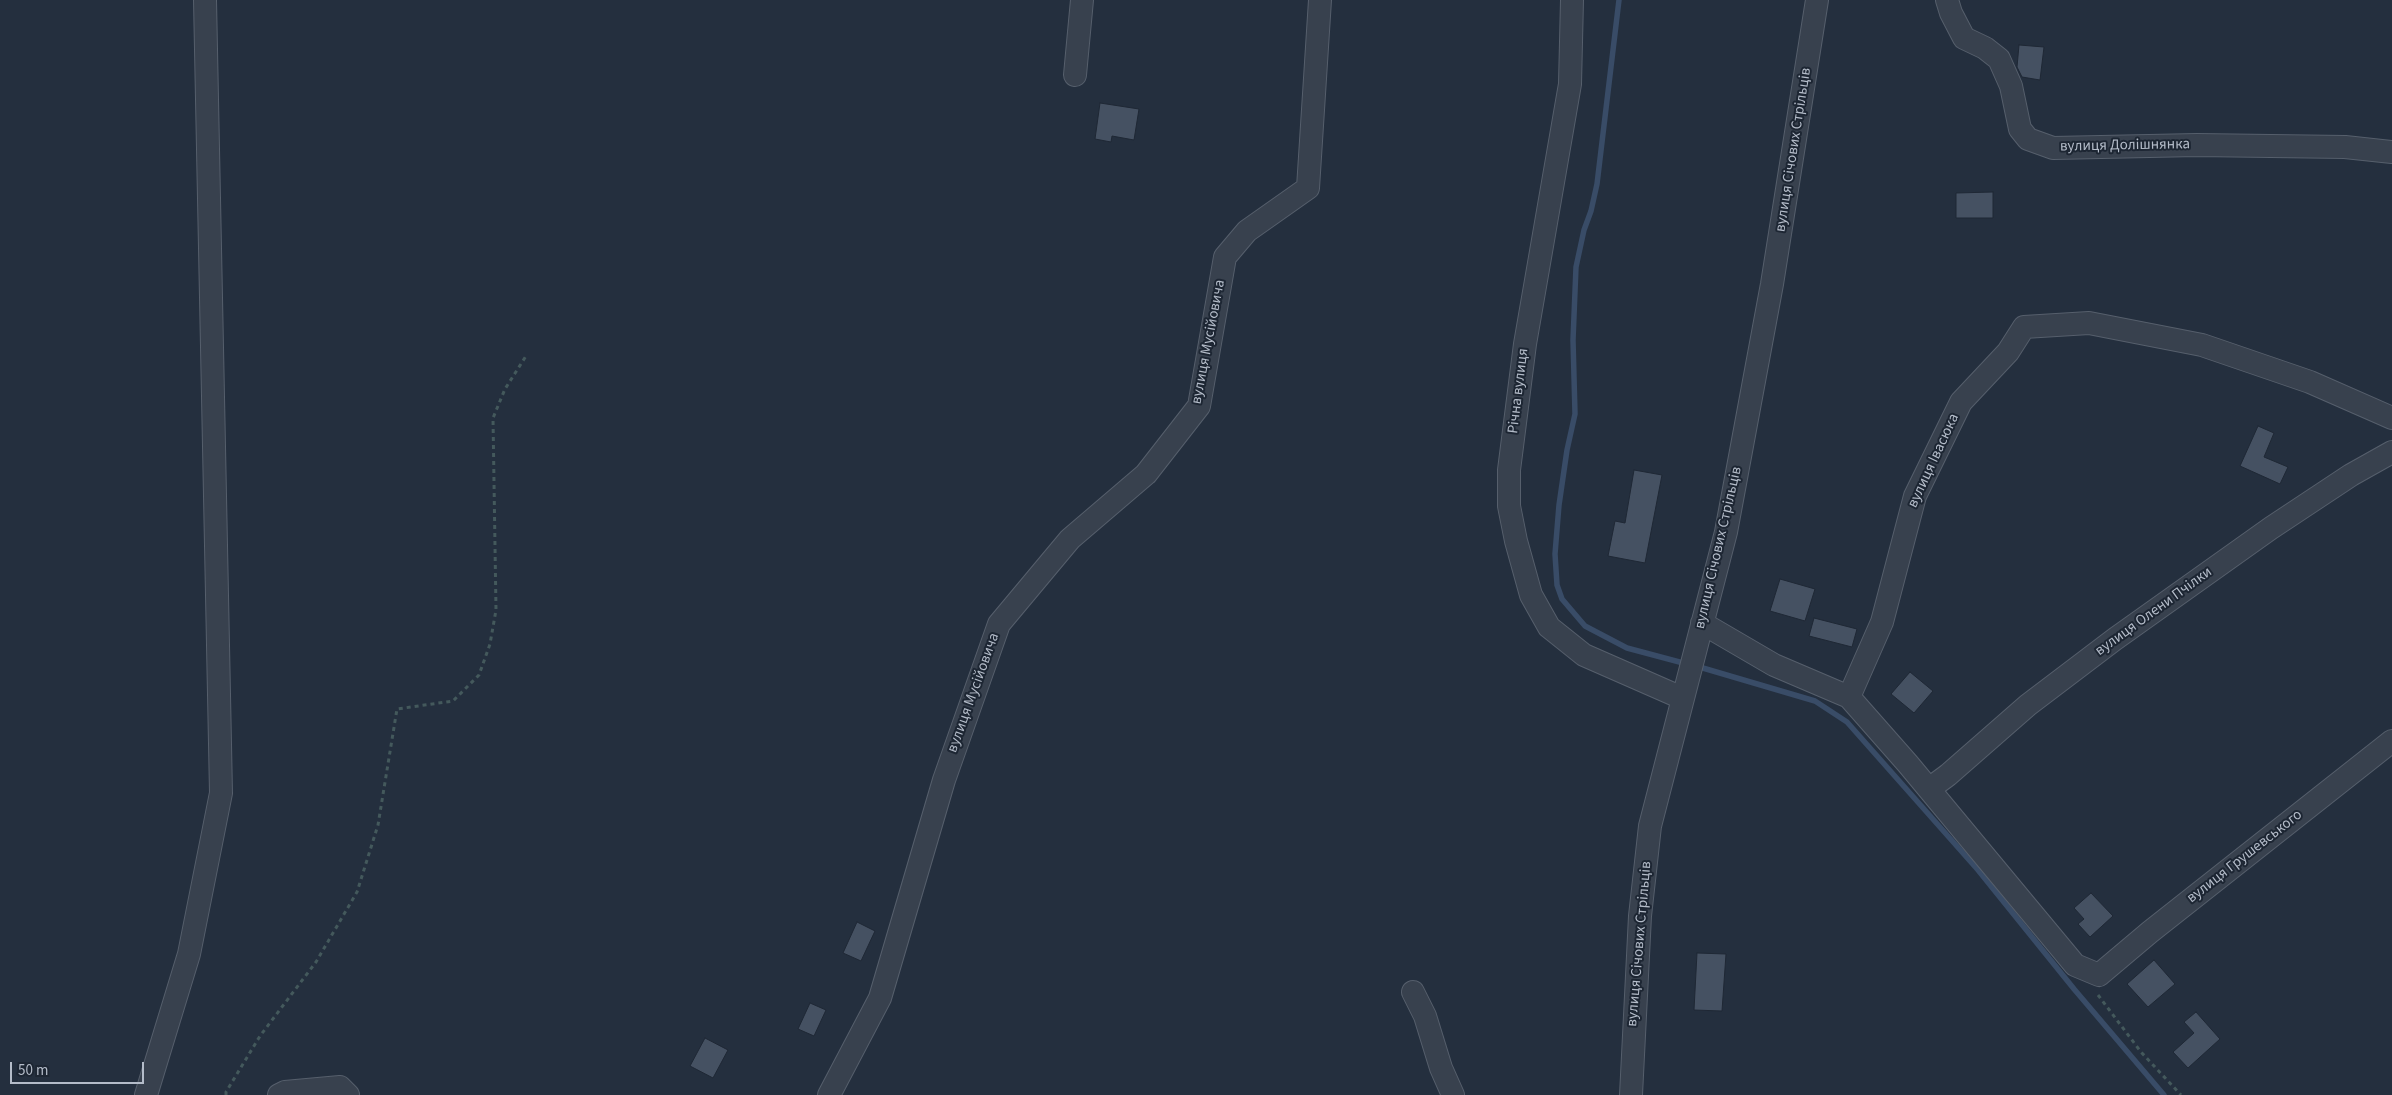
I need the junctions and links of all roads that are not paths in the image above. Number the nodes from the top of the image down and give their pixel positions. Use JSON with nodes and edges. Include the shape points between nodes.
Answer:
{"nodes":[{"id":1,"x":205,"y":0,"type":"edge"},
{"id":2,"x":1082,"y":0,"type":"edge"},
{"id":3,"x":1320,"y":0,"type":"edge"},
{"id":4,"x":1572,"y":0,"type":"edge"},
{"id":5,"x":1817,"y":0,"type":"edge"},
{"id":6,"x":1947,"y":0,"type":"edge"},
{"id":7,"x":1075,"y":75,"type":"dead end"},
{"id":8,"x":2392,"y":152,"type":"edge"},
{"id":9,"x":2392,"y":418,"type":"edge"},
{"id":10,"x":2392,"y":452,"type":"edge"},
{"id":11,"x":1702,"y":623,"type":"junction"},
{"id":12,"x":1685,"y":688,"type":"junction"},
{"id":13,"x":1849,"y":697,"type":"junction"},
{"id":14,"x":2392,"y":741,"type":"edge"},
{"id":15,"x":1929,"y":789,"type":"junction"},
{"id":16,"x":1413,"y":992,"type":"dead end"},
{"id":17,"x":283,"y":1094,"type":"edge"},
{"id":18,"x":146,"y":1095,"type":"edge"},
{"id":19,"x":348,"y":1095,"type":"edge"},
{"id":20,"x":829,"y":1095,"type":"edge"},
{"id":21,"x":1452,"y":1095,"type":"edge"},
{"id":22,"x":1631,"y":1095,"type":"edge"}],
"edges":[{"from":1,"to":18,"type":"street","via":[[221,793],[189,954]]},
{"from":2,"to":7,"type":"street"},
{"from":3,"to":20,"type":"street","name":"вулиця Мусійовича","via":[[1308,188],[1247,231],[1226,256],[1199,406],[1146,474],[1070,539],[999,624],[944,780],[880,998]]},
{"from":4,"to":12,"type":"street","name":"Річна вулиця","via":[[1570,84],[1525,344],[1509,470],[1509,506],[1532,595],[1549,626],[1584,655]]},
{"from":5,"to":11,"type":"street","name":"вулиця Січових Стрільців","via":[[1767,313],[1726,532]]},
{"from":6,"to":8,"type":"street","name":"вулиця Долішнянка","via":[[1950,13],[1964,38],[1999,59],[2011,86],[2020,129],[2028,139],[2053,148],[2197,145],[2345,147]]},
{"from":9,"to":13,"type":"street","name":"вулиця Івасюка","via":[[2310,382],[2202,345],[2089,323],[2024,327],[2008,352],[1962,402],[1915,496],[1882,622]]},
{"from":10,"to":15,"type":"street","name":"вулиця Олени Пчілки","via":[[2271,528],[2115,639],[2028,705]]},
{"from":11,"to":12,"type":"street","name":"вулиця Січових Стрільців"},
{"from":11,"to":13,"type":"street","via":[[1774,665]]},
{"from":12,"to":22,"type":"street","name":"вулиця Січових Стрільців","via":[[1650,826],[1640,916]]},
{"from":13,"to":15,"type":"street"},
{"from":14,"to":15,"type":"street","name":"вулиця Грушевського","via":[[2099,975],[2075,965]]},
{"from":16,"to":21,"type":"street","via":[[1425,1016]]},
{"from":17,"to":19,"type":"street","via":[[340,1088]]}]}
